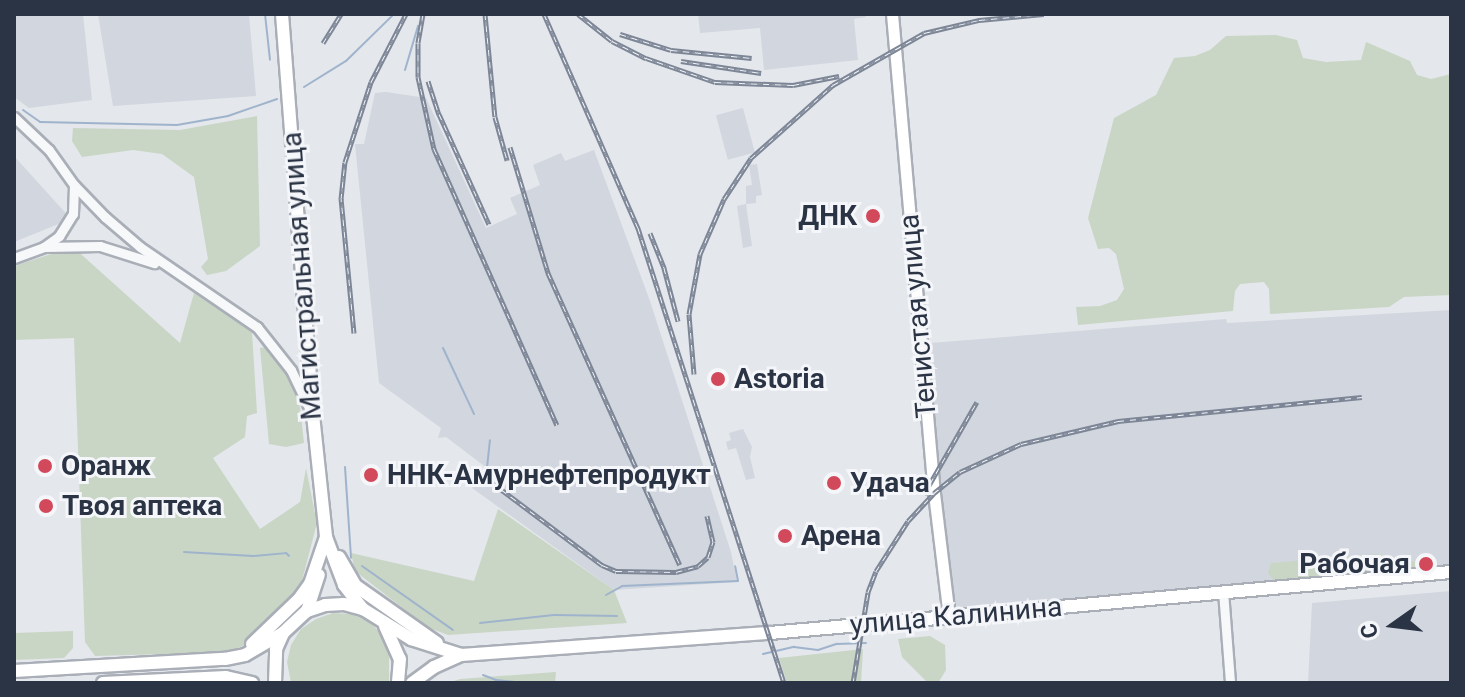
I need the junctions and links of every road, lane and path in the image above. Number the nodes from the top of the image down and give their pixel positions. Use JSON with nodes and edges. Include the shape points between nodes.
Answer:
{"nodes":[{"id":1,"x":282,"y":14,"type":"edge"},
{"id":2,"x":892,"y":14,"type":"edge"},
{"id":3,"x":14,"y":117,"type":"edge"},
{"id":4,"x":74,"y":185,"type":"junction"},
{"id":5,"x":44,"y":247,"type":"junction"},
{"id":6,"x":14,"y":258,"type":"edge"},
{"id":7,"x":169,"y":268,"type":"junction"},
{"id":8,"x":313,"y":415,"type":"junction"},
{"id":9,"x":326,"y":537,"type":"junction"},
{"id":10,"x":1451,"y":572,"type":"edge"},
{"id":11,"x":1223,"y":591,"type":"junction"},
{"id":12,"x":363,"y":609,"type":"junction"},
{"id":13,"x":307,"y":611,"type":"junction"},
{"id":14,"x":949,"y":617,"type":"junction"},
{"id":15,"x":383,"y":623,"type":"junction"},
{"id":16,"x":283,"y":633,"type":"junction"},
{"id":17,"x":461,"y":655,"type":"junction"},
{"id":18,"x":225,"y":659,"type":"junction"},
{"id":19,"x":14,"y":671,"type":"edge"},
{"id":20,"x":230,"y":680,"type":"edge"},
{"id":21,"x":103,"y":683,"type":"edge"},
{"id":22,"x":252,"y":683,"type":"edge"},
{"id":23,"x":275,"y":683,"type":"edge"},
{"id":24,"x":398,"y":683,"type":"edge"},
{"id":25,"x":412,"y":683,"type":"edge"},
{"id":26,"x":425,"y":683,"type":"edge"},
{"id":27,"x":1230,"y":683,"type":"edge"}],
"edges":[{"from":1,"to":8,"type":"main road","name":"Магистральная улица"},
{"from":2,"to":14,"type":"main road","name":"Тенистая улица"},
{"from":3,"to":4,"type":"street","via":[[49,150]]},
{"from":4,"to":5,"type":"street","via":[[68,225]]},
{"from":4,"to":7,"type":"street"},
{"from":5,"to":6,"type":"street"},
{"from":5,"to":7,"type":"street","via":[[100,246]]},
{"from":7,"to":8,"type":"street","via":[[257,327],[291,370]]},
{"from":8,"to":9,"type":"main road","name":"Магистральная улица"},
{"from":9,"to":12,"type":"main road","via":[[344,585]]},
{"from":9,"to":13,"type":"main road"},
{"from":9,"to":17,"type":"main road","via":[[356,586],[417,632]]},
{"from":9,"to":18,"type":"main road","via":[[310,584],[299,599],[258,641]]},
{"from":10,"to":11,"type":"main road","name":"улица Калинина"},
{"from":11,"to":14,"type":"main road","name":"улица Калинина"},
{"from":11,"to":27,"type":"street"},
{"from":12,"to":13,"type":"main road","via":[[344,604]]},
{"from":12,"to":15,"type":"main road"},
{"from":13,"to":16,"type":"main road"},
{"from":14,"to":17,"type":"main road","name":"улица Калинина"},
{"from":15,"to":17,"type":"main road","via":[[423,645]]},
{"from":15,"to":24,"type":"main road","via":[[396,646]]},
{"from":16,"to":18,"type":"main road","via":[[245,655]]},
{"from":16,"to":23,"type":"main road","via":[[276,649]]},
{"from":17,"to":25,"type":"main road"},
{"from":17,"to":26,"type":"main road"},
{"from":18,"to":19,"type":"main road"},
{"from":20,"to":21,"type":"main road"},
{"from":20,"to":22,"type":"main road"}]}
